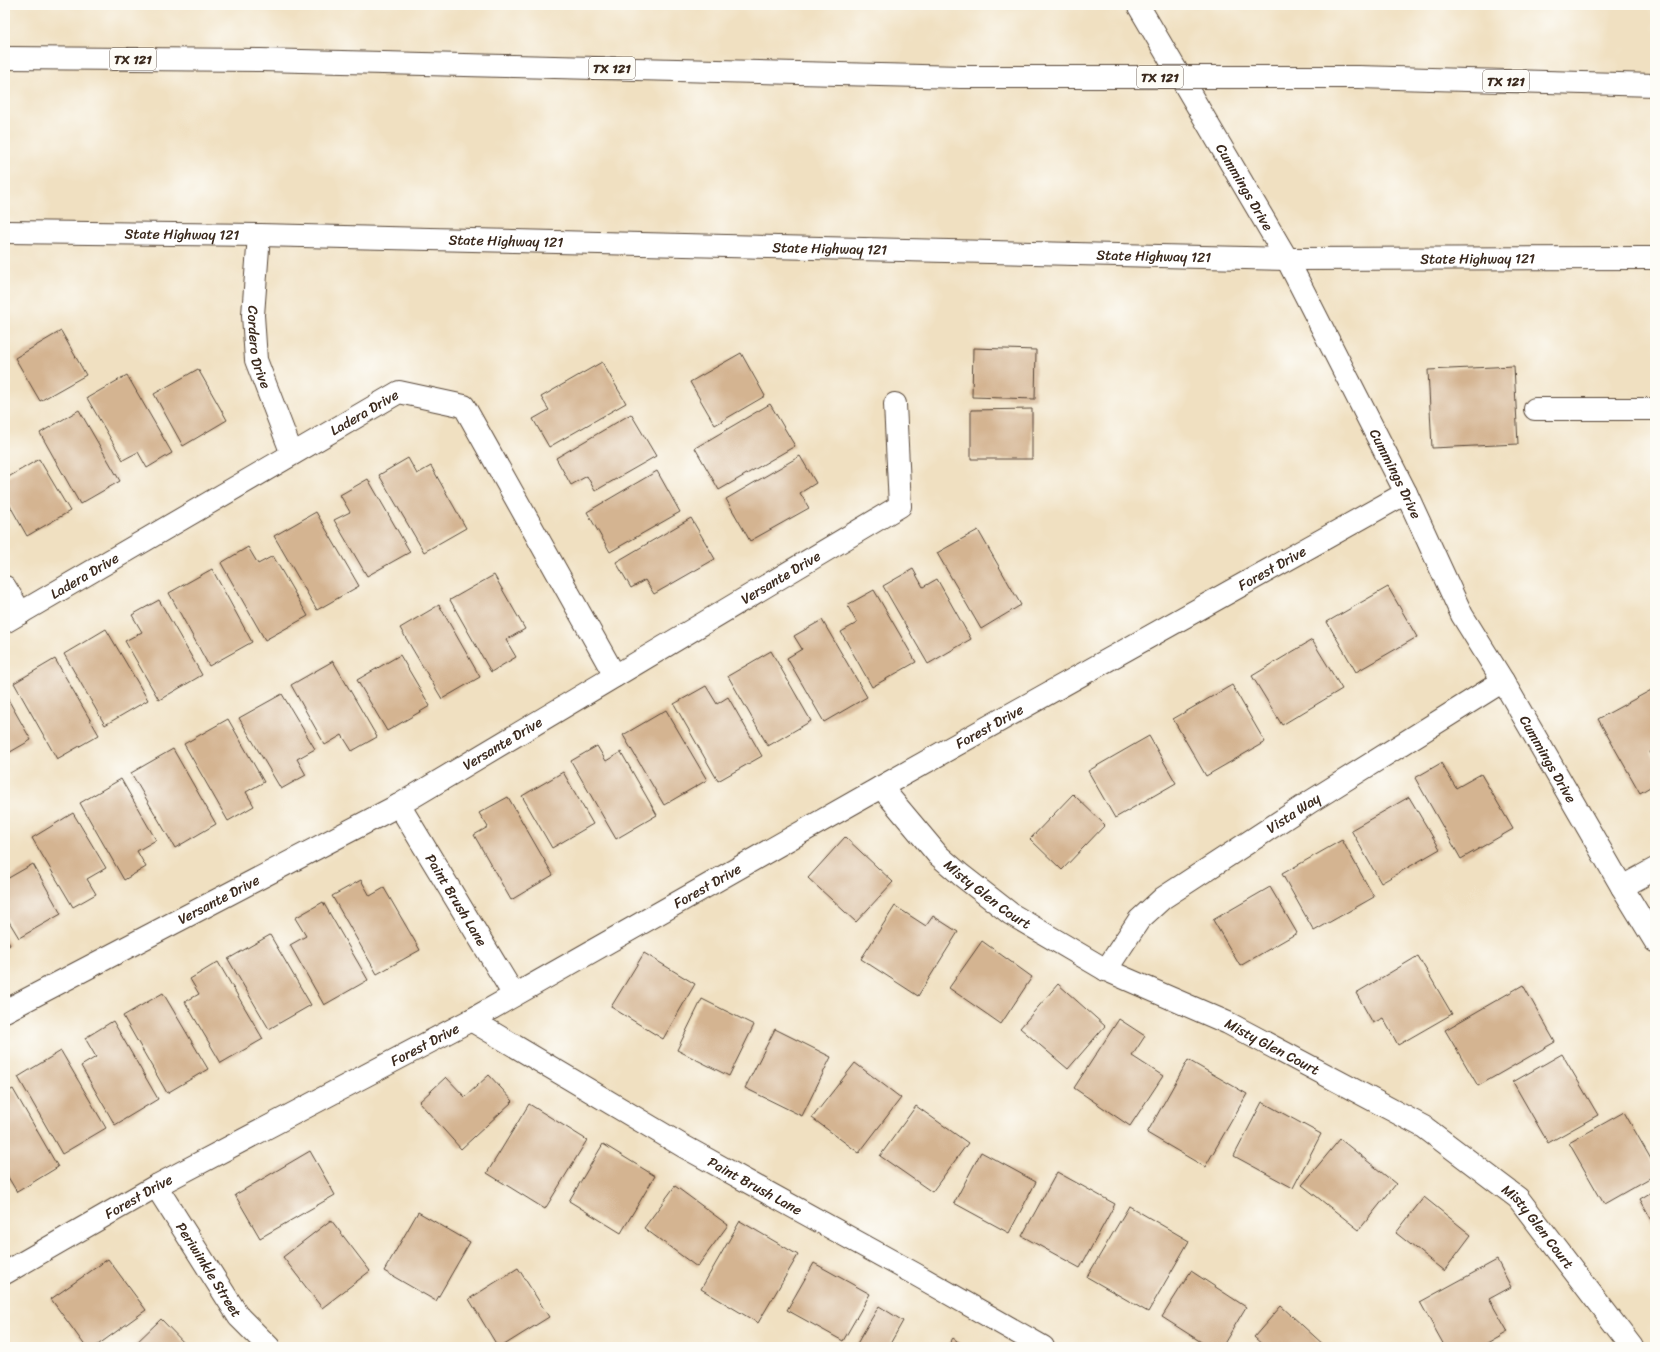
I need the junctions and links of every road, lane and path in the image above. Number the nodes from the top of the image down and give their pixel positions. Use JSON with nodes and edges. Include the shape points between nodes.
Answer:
{"nodes":[{"id":1,"x":1138,"y":5,"type":"edge"},
{"id":2,"x":5,"y":58,"type":"edge"},
{"id":3,"x":1655,"y":85,"type":"edge"},
{"id":4,"x":5,"y":232,"type":"edge"},
{"id":5,"x":259,"y":235,"type":"junction"},
{"id":6,"x":1655,"y":258,"type":"edge"},
{"id":7,"x":1286,"y":259,"type":"junction"},
{"id":8,"x":895,"y":404,"type":"dead end"},
{"id":9,"x":1655,"y":409,"type":"edge"},
{"id":10,"x":1535,"y":410,"type":"dead end"},
{"id":11,"x":292,"y":454,"type":"junction"},
{"id":12,"x":1406,"y":493,"type":"junction"},
{"id":13,"x":5,"y":587,"type":"edge"},
{"id":14,"x":13,"y":618,"type":"edge"},
{"id":15,"x":615,"y":676,"type":"junction"},
{"id":16,"x":1503,"y":681,"type":"junction"},
{"id":17,"x":881,"y":787,"type":"junction"},
{"id":18,"x":399,"y":805,"type":"junction"},
{"id":19,"x":1655,"y":869,"type":"edge"},
{"id":20,"x":1622,"y":887,"type":"junction"},
{"id":21,"x":1655,"y":941,"type":"edge"},
{"id":22,"x":1106,"y":970,"type":"junction"},
{"id":23,"x":514,"y":995,"type":"junction"},
{"id":24,"x":5,"y":1011,"type":"edge"},
{"id":25,"x":471,"y":1020,"type":"junction"},
{"id":26,"x":156,"y":1186,"type":"junction"},
{"id":27,"x":5,"y":1273,"type":"edge"},
{"id":28,"x":269,"y":1347,"type":"edge"},
{"id":29,"x":1043,"y":1347,"type":"edge"},
{"id":30,"x":1632,"y":1347,"type":"edge"}],
"edges":[{"from":1,"to":7,"type":"main road","name":"Cummings Drive"},
{"from":2,"to":3,"type":"main road","number":"TX 121","bridge":true,"via":[[269,60],[962,77],[1358,77]]},
{"from":4,"to":5,"type":"main road","name":"State Highway 121"},
{"from":5,"to":7,"type":"main road","name":"State Highway 121"},
{"from":5,"to":11,"type":"main road","name":"Cordero Drive","via":[[253,315],[256,360]]},
{"from":6,"to":7,"type":"main road","name":"State Highway 121"},
{"from":7,"to":12,"type":"main road","name":"Cummings Drive"},
{"from":8,"to":15,"type":"main road","name":"Versante Drive","via":[[900,506]]},
{"from":9,"to":10,"type":"main road"},
{"from":11,"to":14,"type":"main road","name":"Ladera Drive"},
{"from":11,"to":15,"type":"main road","name":"Ladera Drive","via":[[399,392],[464,406]]},
{"from":12,"to":16,"type":"main road","name":"Cummings Drive","via":[[1462,614]]},
{"from":12,"to":17,"type":"main road","name":"Forest Drive"},
{"from":13,"to":14,"type":"main road"},
{"from":15,"to":18,"type":"main road","name":"Versante Drive"},
{"from":16,"to":20,"type":"main road","name":"Cummings Drive"},
{"from":16,"to":22,"type":"main road","name":"Vista Way","via":[[1163,898],[1139,920]]},
{"from":17,"to":22,"type":"main road","name":"Misty Glen Court","via":[[938,854],[961,875],[1011,914]]},
{"from":17,"to":23,"type":"main road","name":"Forest Drive"},
{"from":18,"to":23,"type":"main road","name":"Paint Brush Lane"},
{"from":18,"to":24,"type":"main road","name":"Versante Drive"},
{"from":19,"to":20,"type":"main road"},
{"from":20,"to":21,"type":"main road","name":"Cummings Drive"},
{"from":22,"to":30,"type":"main road","name":"Misty Glen Court","via":[[1228,1023],[1424,1127],[1518,1198]]},
{"from":23,"to":25,"type":"main road","name":"Forest Drive"},
{"from":25,"to":26,"type":"main road","name":"Forest Drive"},
{"from":25,"to":29,"type":"main road","name":"Paint Brush Lane","via":[[684,1146]]},
{"from":26,"to":27,"type":"main road","name":"Forest Drive"},
{"from":26,"to":28,"type":"main road","name":"Periwinkle Street","via":[[239,1317]]}]}
